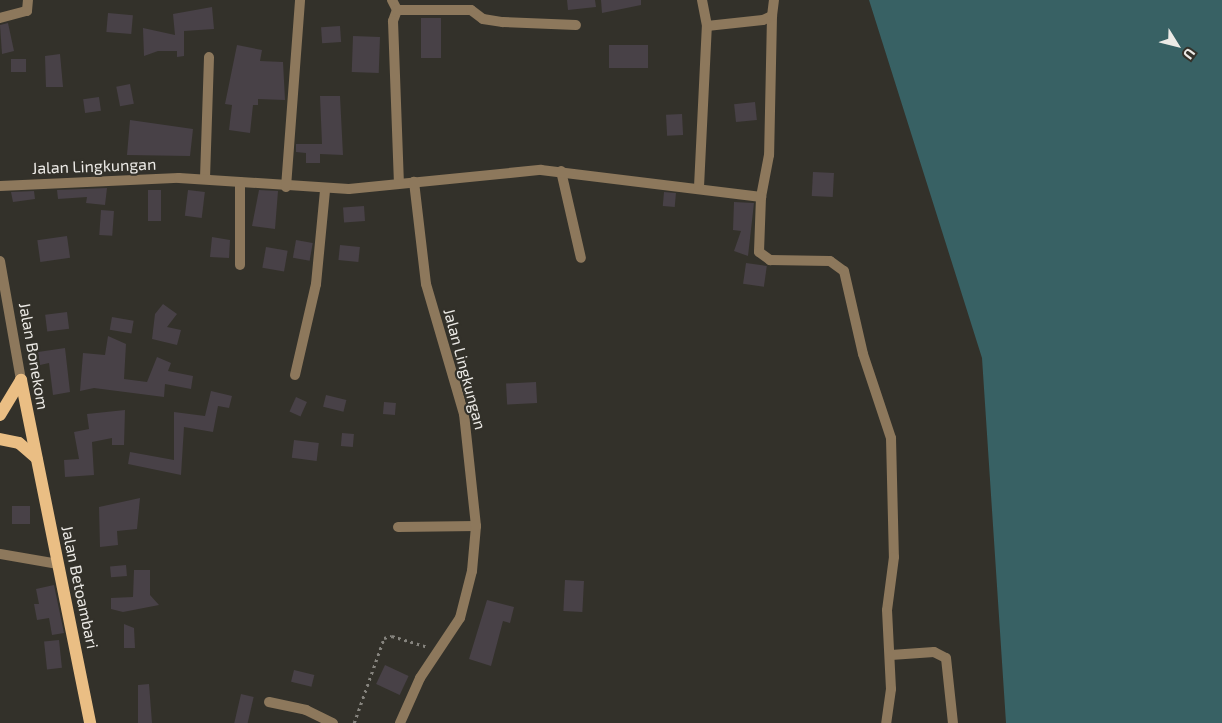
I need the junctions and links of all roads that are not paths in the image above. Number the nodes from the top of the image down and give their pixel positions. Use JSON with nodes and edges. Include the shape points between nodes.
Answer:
{"nodes":[{"id":1,"x":28,"y":0,"type":"edge"},
{"id":2,"x":300,"y":0,"type":"edge"},
{"id":3,"x":392,"y":0,"type":"edge"},
{"id":4,"x":475,"y":0,"type":"edge"},
{"id":5,"x":702,"y":0,"type":"edge"},
{"id":6,"x":774,"y":0,"type":"edge"},
{"id":7,"x":397,"y":10,"type":"junction"},
{"id":8,"x":471,"y":10,"type":"junction"},
{"id":9,"x":772,"y":16,"type":"junction"},
{"id":10,"x":0,"y":18,"type":"edge"},
{"id":11,"x":576,"y":25,"type":"dead end"},
{"id":12,"x":707,"y":26,"type":"junction"},
{"id":13,"x":209,"y":57,"type":"dead end"},
{"id":14,"x":561,"y":171,"type":"junction"},
{"id":15,"x":205,"y":178,"type":"junction"},
{"id":16,"x":240,"y":182,"type":"junction"},
{"id":17,"x":414,"y":182,"type":"junction"},
{"id":18,"x":399,"y":184,"type":"junction"},
{"id":19,"x":0,"y":186,"type":"edge"},
{"id":20,"x":286,"y":187,"type":"junction"},
{"id":21,"x":699,"y":187,"type":"junction"},
{"id":22,"x":325,"y":190,"type":"junction"},
{"id":23,"x":761,"y":198,"type":"junction"},
{"id":24,"x":581,"y":258,"type":"dead end"},
{"id":25,"x":0,"y":261,"type":"edge"},
{"id":26,"x":240,"y":265,"type":"dead end"},
{"id":27,"x":295,"y":375,"type":"dead end"},
{"id":28,"x":21,"y":380,"type":"junction"},
{"id":29,"x":0,"y":415,"type":"edge"},
{"id":30,"x":0,"y":439,"type":"edge"},
{"id":31,"x":36,"y":458,"type":"junction"},
{"id":32,"x":398,"y":526,"type":"dead end"},
{"id":33,"x":476,"y":526,"type":"junction"},
{"id":34,"x":0,"y":554,"type":"edge"},
{"id":35,"x":58,"y":564,"type":"junction"},
{"id":36,"x":891,"y":655,"type":"junction"},
{"id":37,"x":269,"y":702,"type":"dead end"},
{"id":38,"x":90,"y":723,"type":"edge"},
{"id":39,"x":333,"y":723,"type":"edge"},
{"id":40,"x":400,"y":723,"type":"edge"},
{"id":41,"x":886,"y":723,"type":"edge"},
{"id":42,"x":953,"y":723,"type":"edge"}],
"edges":[{"from":1,"to":10,"type":"street","via":[[26,11]]},
{"from":2,"to":20,"type":"street"},
{"from":3,"to":7,"type":"street"},
{"from":4,"to":8,"type":"street"},
{"from":5,"to":12,"type":"street"},
{"from":6,"to":9,"type":"street"},
{"from":7,"to":8,"type":"street"},
{"from":7,"to":18,"type":"street"},
{"from":8,"to":11,"type":"street","via":[[483,19],[504,22]]},
{"from":9,"to":12,"type":"street"},
{"from":9,"to":23,"type":"street","via":[[769,155]]},
{"from":12,"to":21,"type":"street"},
{"from":13,"to":15,"type":"street"},
{"from":14,"to":17,"type":"street","name":"Jalan Lingkungan","via":[[512,171]]},
{"from":14,"to":21,"type":"street","name":"Jalan Lingkungan"},
{"from":14,"to":24,"type":"street"},
{"from":15,"to":16,"type":"street","name":"Jalan Lingkungan"},
{"from":15,"to":19,"type":"street","name":"Jalan Lingkungan"},
{"from":16,"to":20,"type":"street","name":"Jalan Lingkungan"},
{"from":16,"to":26,"type":"street"},
{"from":17,"to":18,"type":"street","name":"Jalan Lingkungan"},
{"from":17,"to":33,"type":"street","name":"Jalan Lingkungan","via":[[426,284],[464,414]]},
{"from":18,"to":22,"type":"street","name":"Jalan Lingkungan"},
{"from":20,"to":22,"type":"street","name":"Jalan Lingkungan"},
{"from":21,"to":23,"type":"street","name":"Jalan Lingkungan"},
{"from":22,"to":27,"type":"street","via":[[316,284]]},
{"from":23,"to":36,"type":"street","via":[[762,257],[830,261],[844,271],[863,354],[885,410],[891,438],[894,501],[894,557],[887,610]]},
{"from":25,"to":28,"type":"street","name":"Jalan Bonekom"},
{"from":28,"to":29,"type":"main road"},
{"from":28,"to":31,"type":"main road","name":"Jalan Bonekom"},
{"from":30,"to":31,"type":"main road","via":[[20,443]]},
{"from":31,"to":35,"type":"main road","name":"Jalan Betoambari"},
{"from":32,"to":33,"type":"street"},
{"from":33,"to":40,"type":"street","name":"Jalan Lingkungan","via":[[460,618],[437,649]]},
{"from":34,"to":35,"type":"street"},
{"from":35,"to":38,"type":"main road","name":"Jalan Betoambari"},
{"from":36,"to":41,"type":"street"},
{"from":36,"to":42,"type":"street","via":[[934,652],[946,658]]},
{"from":37,"to":39,"type":"street","via":[[306,710]]}]}
